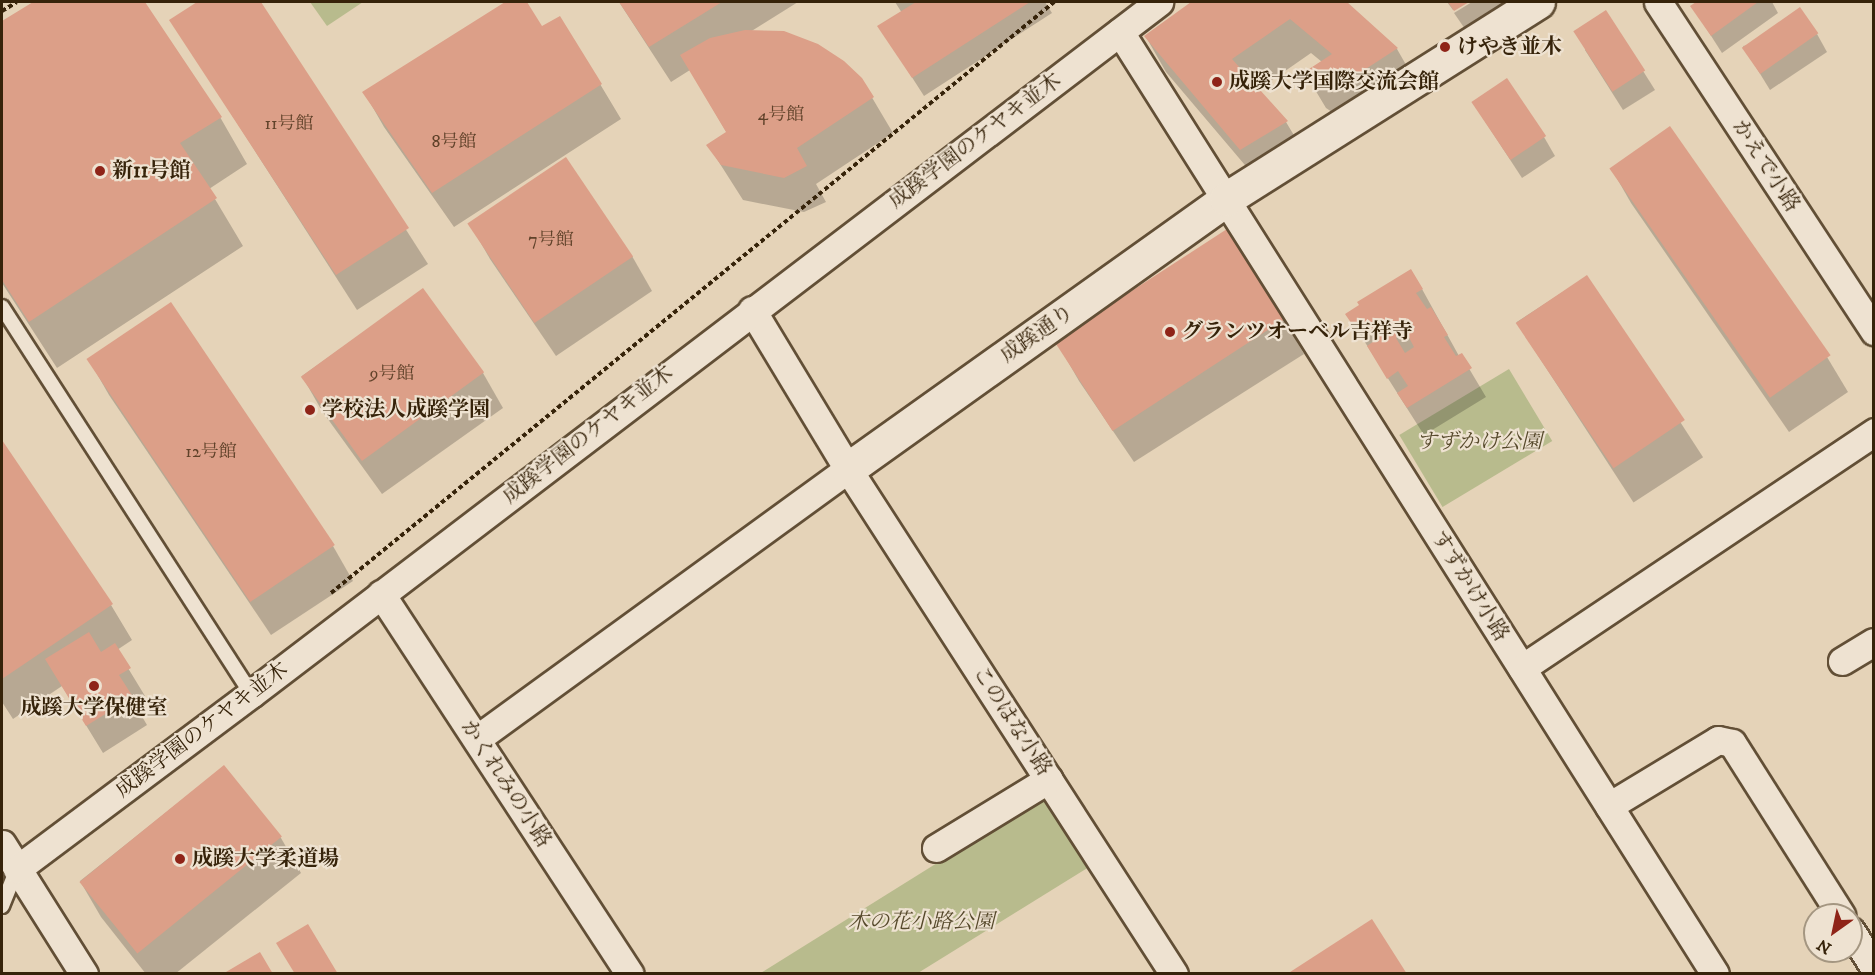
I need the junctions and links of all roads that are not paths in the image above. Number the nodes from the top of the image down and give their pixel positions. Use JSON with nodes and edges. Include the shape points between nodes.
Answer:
{"nodes":[{"id":1,"x":1160,"y":2,"type":"edge"},
{"id":2,"x":1538,"y":2,"type":"edge"},
{"id":3,"x":1658,"y":2,"type":"edge"},
{"id":4,"x":1120,"y":32,"type":"junction"},
{"id":5,"x":1226,"y":200,"type":"junction"},
{"id":6,"x":2,"y":307,"type":"edge"},
{"id":7,"x":752,"y":310,"type":"junction"},
{"id":8,"x":1874,"y":331,"type":"edge"},
{"id":9,"x":1874,"y":432,"type":"edge"},
{"id":10,"x":848,"y":468,"type":"junction"},
{"id":11,"x":381,"y":594,"type":"junction"},
{"id":12,"x":1874,"y":642,"type":"edge"},
{"id":13,"x":1842,"y":661,"type":"dead end"},
{"id":14,"x":1522,"y":668,"type":"junction"},
{"id":15,"x":251,"y":694,"type":"junction"},
{"id":16,"x":478,"y":738,"type":"junction"},
{"id":17,"x":1049,"y":779,"type":"junction"},
{"id":18,"x":1610,"y":806,"type":"junction"},
{"id":19,"x":2,"y":844,"type":"edge"},
{"id":20,"x":936,"y":848,"type":"dead end"},
{"id":21,"x":17,"y":869,"type":"junction"},
{"id":22,"x":1833,"y":903,"type":"edge"},
{"id":23,"x":2,"y":906,"type":"edge"},
{"id":24,"x":1863,"y":949,"type":"edge"},
{"id":25,"x":1874,"y":966,"type":"edge"},
{"id":26,"x":84,"y":974,"type":"edge"},
{"id":27,"x":630,"y":974,"type":"edge"},
{"id":28,"x":1174,"y":974,"type":"edge"},
{"id":29,"x":1715,"y":974,"type":"edge"}],
"edges":[{"from":1,"to":4,"type":"street","name":"成蹊学園のケヤキ並木"},
{"from":2,"to":5,"type":"street","name":"成蹊通り"},
{"from":3,"to":8,"type":"street","name":"かえで小路"},
{"from":4,"to":5,"type":"street","name":"すずかけ小路"},
{"from":4,"to":7,"type":"street","name":"成蹊学園のケヤキ並木"},
{"from":5,"to":10,"type":"street","name":"成蹊通り"},
{"from":5,"to":14,"type":"street","name":"すずかけ小路"},
{"from":6,"to":15,"type":"lane"},
{"from":7,"to":10,"type":"street","name":"このはな小路"},
{"from":7,"to":11,"type":"street","name":"成蹊学園のケヤキ並木"},
{"from":9,"to":14,"type":"street"},
{"from":10,"to":16,"type":"street"},
{"from":10,"to":17,"type":"street","name":"このはな小路"},
{"from":11,"to":15,"type":"street","name":"成蹊学園のケヤキ並木"},
{"from":11,"to":16,"type":"street","name":"かくれみの小路"},
{"from":12,"to":13,"type":"street"},
{"from":14,"to":18,"type":"street","name":"すずかけ小路"},
{"from":15,"to":21,"type":"street","name":"成蹊学園のケヤキ並木"},
{"from":16,"to":27,"type":"street","name":"かくれみの小路"},
{"from":17,"to":20,"type":"street"},
{"from":17,"to":28,"type":"street","name":"このはな小路"},
{"from":18,"to":22,"type":"street","via":[[1718,740],[1732,742]]},
{"from":18,"to":29,"type":"street","name":"すずかけ小路"},
{"from":19,"to":21,"type":"street"},
{"from":21,"to":23,"type":"lane"},
{"from":21,"to":26,"type":"street"},
{"from":24,"to":25,"type":"street"}]}
